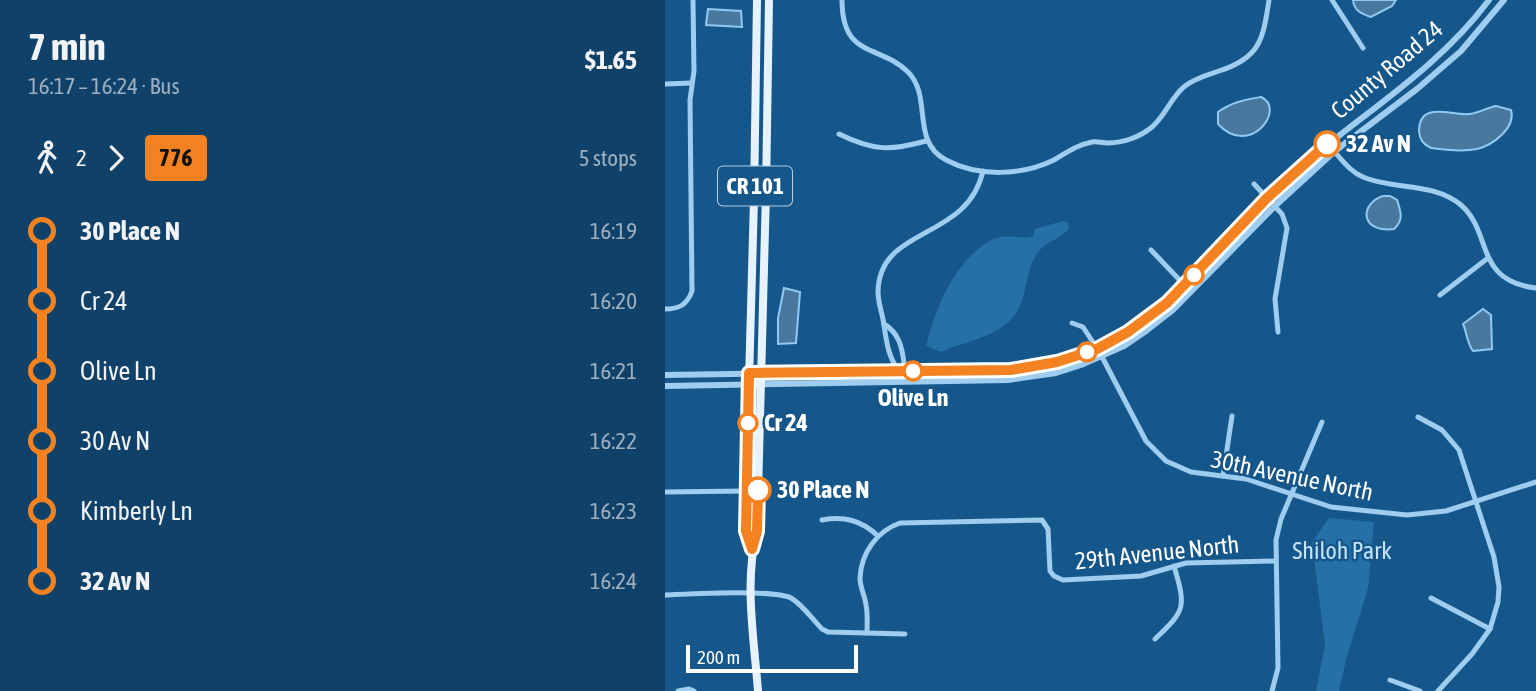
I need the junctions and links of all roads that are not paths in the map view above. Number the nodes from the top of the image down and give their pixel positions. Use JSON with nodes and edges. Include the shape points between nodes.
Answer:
{"nodes":[{"id":1,"x":693,"y":0,"type":"edge"},
{"id":2,"x":757,"y":0,"type":"edge"},
{"id":3,"x":769,"y":0,"type":"edge"},
{"id":4,"x":842,"y":0,"type":"edge"},
{"id":5,"x":1269,"y":0,"type":"edge"},
{"id":6,"x":1332,"y":0,"type":"edge"},
{"id":7,"x":1489,"y":0,"type":"edge"},
{"id":8,"x":1504,"y":0,"type":"edge"},
{"id":9,"x":1363,"y":48,"type":"dead end"},
{"id":10,"x":692,"y":83,"type":"junction"},
{"id":11,"x":665,"y":84,"type":"edge"},
{"id":12,"x":839,"y":134,"type":"dead end"},
{"id":13,"x":926,"y":141,"type":"junction"},
{"id":14,"x":1327,"y":144,"type":"junction"},
{"id":15,"x":1335,"y":151,"type":"junction"},
{"id":16,"x":982,"y":171,"type":"junction"},
{"id":17,"x":1254,"y":184,"type":"dead end"},
{"id":18,"x":1267,"y":198,"type":"junction"},
{"id":19,"x":1275,"y":206,"type":"junction"},
{"id":20,"x":1151,"y":250,"type":"dead end"},
{"id":21,"x":1488,"y":258,"type":"junction"},
{"id":22,"x":1184,"y":286,"type":"junction"},
{"id":23,"x":1536,"y":288,"type":"edge"},
{"id":24,"x":1191,"y":292,"type":"junction"},
{"id":25,"x":1440,"y":295,"type":"dead end"},
{"id":26,"x":665,"y":309,"type":"edge"},
{"id":27,"x":1073,"y":323,"type":"dead end"},
{"id":28,"x":884,"y":324,"type":"junction"},
{"id":29,"x":1278,"y":332,"type":"dead end"},
{"id":30,"x":1100,"y":353,"type":"junction"},
{"id":31,"x":899,"y":371,"type":"junction"},
{"id":32,"x":749,"y":373,"type":"junction"},
{"id":33,"x":761,"y":373,"type":"junction"},
{"id":34,"x":665,"y":375,"type":"edge"},
{"id":35,"x":899,"y":383,"type":"junction"},
{"id":36,"x":761,"y":384,"type":"junction"},
{"id":37,"x":749,"y":385,"type":"junction"},
{"id":38,"x":665,"y":386,"type":"edge"},
{"id":39,"x":1232,"y":416,"type":"dead end"},
{"id":40,"x":1418,"y":417,"type":"dead end"},
{"id":41,"x":1322,"y":422,"type":"dead end"},
{"id":42,"x":1223,"y":477,"type":"junction"},
{"id":43,"x":1536,"y":482,"type":"edge"},
{"id":44,"x":746,"y":491,"type":"junction"},
{"id":45,"x":665,"y":492,"type":"edge"},
{"id":46,"x":1291,"y":494,"type":"junction"},
{"id":47,"x":1477,"y":503,"type":"junction"},
{"id":48,"x":822,"y":520,"type":"dead end"},
{"id":49,"x":877,"y":536,"type":"junction"},
{"id":50,"x":752,"y":549,"type":"junction"},
{"id":51,"x":1276,"y":561,"type":"junction"},
{"id":52,"x":1174,"y":566,"type":"junction"},
{"id":53,"x":752,"y":593,"type":"junction"},
{"id":54,"x":665,"y":594,"type":"edge"},
{"id":55,"x":1431,"y":598,"type":"dead end"},
{"id":56,"x":1490,"y":629,"type":"junction"},
{"id":57,"x":867,"y":633,"type":"junction"},
{"id":58,"x":905,"y":634,"type":"dead end"},
{"id":59,"x":1155,"y":639,"type":"dead end"},
{"id":60,"x":1390,"y":680,"type":"dead end"},
{"id":61,"x":678,"y":691,"type":"edge"},
{"id":62,"x":694,"y":691,"type":"edge"},
{"id":63,"x":758,"y":691,"type":"edge"},
{"id":64,"x":1272,"y":691,"type":"edge"},
{"id":65,"x":1420,"y":691,"type":"edge"},
{"id":66,"x":1438,"y":691,"type":"edge"}],
"edges":[{"from":1,"to":10,"type":"street"},
{"from":2,"to":32,"type":"main road","number":"CR 101"},
{"from":3,"to":33,"type":"main road","number":"CR 101"},
{"from":4,"to":13,"type":"street","via":[[845,26],[856,42],[902,66],[915,81]]},
{"from":5,"to":16,"type":"street","via":[[1258,45],[1248,59],[1185,86],[1142,133],[1120,142],[1077,147],[1027,169]]},
{"from":6,"to":9,"type":"street"},
{"from":7,"to":14,"type":"street","name":"County Road 24","via":[[1431,64]]},
{"from":8,"to":15,"type":"street","name":"County Road 24","via":[[1437,74]]},
{"from":10,"to":11,"type":"street"},
{"from":10,"to":26,"type":"street","via":[[692,291],[687,302]]},
{"from":12,"to":13,"type":"street","via":[[880,149]]},
{"from":13,"to":16,"type":"street","via":[[948,161]]},
{"from":14,"to":15,"type":"street"},
{"from":14,"to":18,"type":"street","name":"County Road 24"},
{"from":15,"to":19,"type":"street","name":"County Road 24"},
{"from":15,"to":21,"type":"street","via":[[1366,179],[1454,200],[1471,216]]},
{"from":16,"to":28,"type":"street","via":[[975,194],[959,213],[904,245],[888,260],[877,295]]},
{"from":17,"to":18,"type":"street"},
{"from":18,"to":19,"type":"street"},
{"from":18,"to":22,"type":"street","name":"County Road 24"},
{"from":19,"to":24,"type":"street","name":"County Road 24"},
{"from":19,"to":29,"type":"street","via":[[1287,228],[1276,290]]},
{"from":20,"to":22,"type":"street"},
{"from":21,"to":23,"type":"street","via":[[1507,278]]},
{"from":21,"to":25,"type":"street"},
{"from":22,"to":24,"type":"street"},
{"from":22,"to":30,"type":"street","name":"County Road 24"},
{"from":24,"to":30,"type":"street","name":"County Road 24","via":[[1146,331]]},
{"from":27,"to":30,"type":"street","name":"30th Avenue North","via":[[1083,327]]},
{"from":28,"to":31,"type":"street"},
{"from":28,"to":31,"type":"street","via":[[893,329],[900,344],[904,363]]},
{"from":30,"to":31,"type":"street","name":"County Road 24","via":[[1011,370]]},
{"from":30,"to":35,"type":"street","name":"County Road 24","via":[[1056,373],[1028,378]]},
{"from":30,"to":42,"type":"street","name":"30th Avenue North","via":[[1138,429],[1155,452],[1178,467]]},
{"from":31,"to":33,"type":"street","name":"County Road 24"},
{"from":31,"to":35,"type":"street"},
{"from":32,"to":33,"type":"street","name":"County Road 24"},
{"from":32,"to":34,"type":"street","name":"County Road 24"},
{"from":32,"to":37,"type":"main road","number":"CR 101"},
{"from":33,"to":36,"type":"main road","number":"CR 101"},
{"from":35,"to":36,"type":"street","name":"County Road 24"},
{"from":36,"to":37,"type":"street","name":"County Road 24"},
{"from":36,"to":50,"type":"main road","number":"CR 101","via":[[757,531]]},
{"from":37,"to":38,"type":"street","name":"County Road 24"},
{"from":37,"to":44,"type":"main road","number":"CR 101"},
{"from":39,"to":42,"type":"street"},
{"from":40,"to":47,"type":"street","via":[[1442,430],[1459,450]]},
{"from":41,"to":46,"type":"street"},
{"from":42,"to":46,"type":"street","name":"30th Avenue North","via":[[1258,482]]},
{"from":43,"to":47,"type":"street","name":"30th Avenue North"},
{"from":44,"to":45,"type":"street"},
{"from":44,"to":50,"type":"main road","number":"CR 101","via":[[746,531]]},
{"from":46,"to":47,"type":"street","name":"30th Avenue North","via":[[1331,507],[1407,515]]},
{"from":46,"to":51,"type":"street","via":[[1278,529]]},
{"from":47,"to":56,"type":"street","via":[[1499,579]]},
{"from":48,"to":49,"type":"street","via":[[854,520]]},
{"from":49,"to":52,"type":"street","name":"29th Avenue North","via":[[909,522],[1038,519],[1048,529],[1053,576],[1063,580],[1140,576]]},
{"from":49,"to":57,"type":"street","via":[[860,577]]},
{"from":50,"to":53,"type":"main road","number":"CR 101"},
{"from":51,"to":52,"type":"street","name":"29th Avenue North"},
{"from":51,"to":64,"type":"street","via":[[1278,668]]},
{"from":52,"to":59,"type":"street","via":[[1182,609]]},
{"from":53,"to":54,"type":"street"},
{"from":53,"to":57,"type":"street","via":[[793,599],[828,632]]},
{"from":53,"to":63,"type":"main road","number":"CR 101"},
{"from":55,"to":56,"type":"street"},
{"from":56,"to":66,"type":"street"},
{"from":57,"to":58,"type":"street"},
{"from":60,"to":65,"type":"street"},
{"from":61,"to":62,"type":"street"}]}
